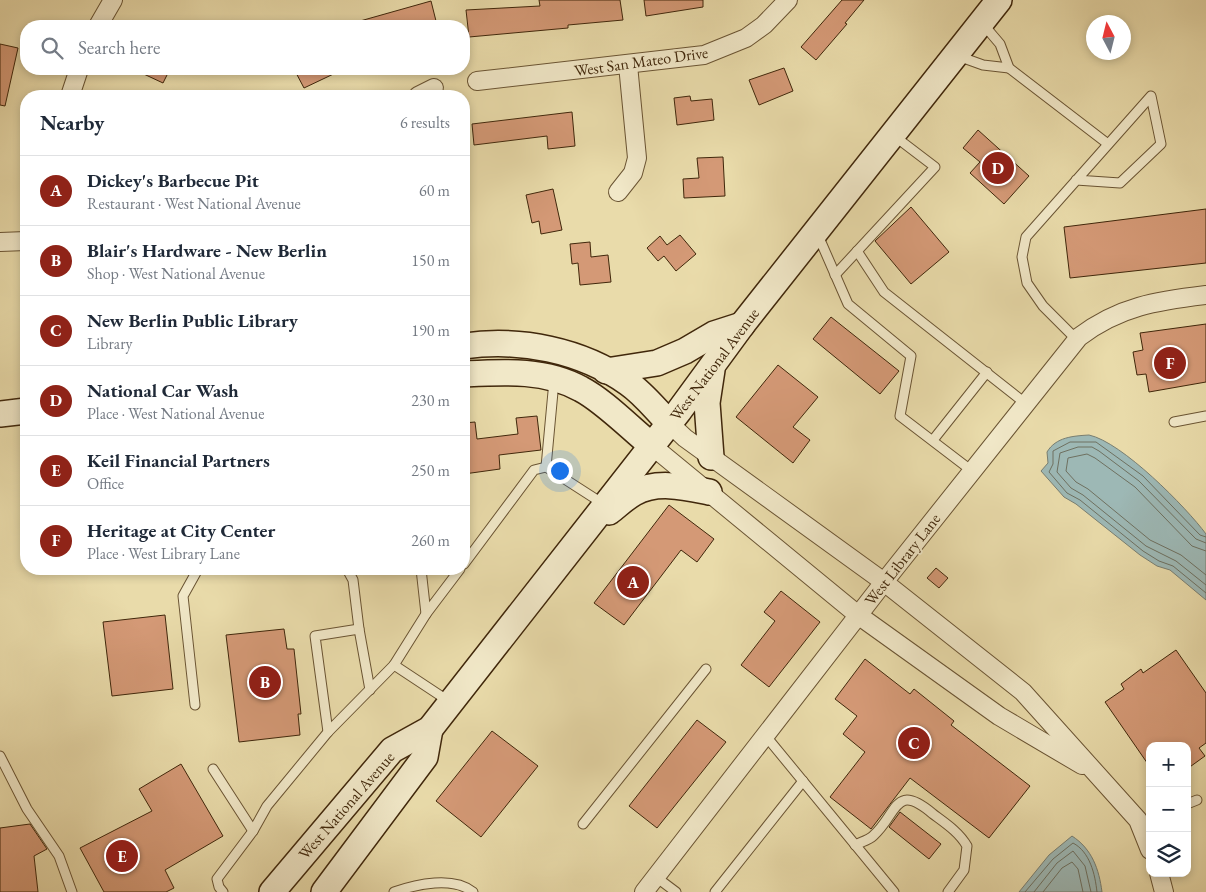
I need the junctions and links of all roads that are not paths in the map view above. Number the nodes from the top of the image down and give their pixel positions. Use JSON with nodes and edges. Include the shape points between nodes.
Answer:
{"nodes":[{"id":1,"x":113,"y":0,"type":"edge"},
{"id":2,"x":788,"y":0,"type":"edge"},
{"id":3,"x":999,"y":0,"type":"edge"},
{"id":4,"x":101,"y":20,"type":"edge"},
{"id":5,"x":981,"y":22,"type":"junction"},
{"id":6,"x":955,"y":55,"type":"junction"},
{"id":7,"x":628,"y":65,"type":"junction"},
{"id":8,"x":1010,"y":68,"type":"junction"},
{"id":9,"x":77,"y":75,"type":"edge"},
{"id":10,"x":478,"y":81,"type":"dead end"},
{"id":11,"x":434,"y":88,"type":"dead end"},
{"id":12,"x":72,"y":90,"type":"edge"},
{"id":13,"x":430,"y":90,"type":"edge"},
{"id":14,"x":893,"y":135,"type":"junction"},
{"id":15,"x":1108,"y":144,"type":"junction"},
{"id":16,"x":1076,"y":180,"type":"junction"},
{"id":17,"x":618,"y":192,"type":"dead end"},
{"id":18,"x":817,"y":233,"type":"junction"},
{"id":19,"x":20,"y":241,"type":"edge"},
{"id":20,"x":0,"y":242,"type":"edge"},
{"id":21,"x":857,"y":251,"type":"junction"},
{"id":22,"x":835,"y":275,"type":"junction"},
{"id":23,"x":1206,"y":294,"type":"edge"},
{"id":24,"x":742,"y":325,"type":"junction"},
{"id":25,"x":1076,"y":340,"type":"junction"},
{"id":26,"x":470,"y":346,"type":"edge"},
{"id":27,"x":713,"y":365,"type":"junction"},
{"id":28,"x":606,"y":371,"type":"junction"},
{"id":29,"x":987,"y":372,"type":"junction"},
{"id":30,"x":470,"y":374,"type":"edge"},
{"id":31,"x":555,"y":378,"type":"junction"},
{"id":32,"x":1025,"y":403,"type":"junction"},
{"id":33,"x":20,"y":412,"type":"edge"},
{"id":34,"x":0,"y":414,"type":"edge"},
{"id":35,"x":1206,"y":416,"type":"edge"},
{"id":36,"x":1174,"y":422,"type":"dead end"},
{"id":37,"x":669,"y":423,"type":"junction"},
{"id":38,"x":933,"y":440,"type":"junction"},
{"id":39,"x":651,"y":444,"type":"junction"},
{"id":40,"x":711,"y":457,"type":"junction"},
{"id":41,"x":546,"y":467,"type":"junction"},
{"id":42,"x":972,"y":471,"type":"junction"},
{"id":43,"x":709,"y":492,"type":"junction"},
{"id":44,"x":608,"y":507,"type":"junction"},
{"id":45,"x":470,"y":556,"type":"edge"},
{"id":46,"x":195,"y":575,"type":"edge"},
{"id":47,"x":350,"y":575,"type":"edge"},
{"id":48,"x":422,"y":575,"type":"edge"},
{"id":49,"x":455,"y":575,"type":"edge"},
{"id":50,"x":884,"y":582,"type":"junction"},
{"id":51,"x":426,"y":614,"type":"junction"},
{"id":52,"x":858,"y":615,"type":"junction"},
{"id":53,"x":359,"y":629,"type":"junction"},
{"id":54,"x":394,"y":665,"type":"junction"},
{"id":55,"x":706,"y":669,"type":"dead end"},
{"id":56,"x":370,"y":690,"type":"junction"},
{"id":57,"x":450,"y":702,"type":"junction"},
{"id":58,"x":195,"y":705,"type":"dead end"},
{"id":59,"x":430,"y":729,"type":"junction"},
{"id":60,"x":328,"y":732,"type":"junction"},
{"id":61,"x":766,"y":735,"type":"junction"},
{"id":62,"x":0,"y":756,"type":"edge"},
{"id":63,"x":213,"y":769,"type":"dead end"},
{"id":64,"x":1098,"y":774,"type":"junction"},
{"id":65,"x":803,"y":781,"type":"junction"},
{"id":66,"x":1197,"y":800,"type":"dead end"},
{"id":67,"x":1191,"y":802,"type":"edge"},
{"id":68,"x":1145,"y":823,"type":"edge"},
{"id":69,"x":583,"y":824,"type":"dead end"},
{"id":70,"x":253,"y":830,"type":"junction"},
{"id":71,"x":855,"y":845,"type":"junction"},
{"id":72,"x":656,"y":877,"type":"junction"},
{"id":73,"x":1160,"y":877,"type":"edge"},
{"id":74,"x":72,"y":892,"type":"edge"},
{"id":75,"x":222,"y":892,"type":"edge"},
{"id":76,"x":272,"y":892,"type":"edge"},
{"id":77,"x":324,"y":892,"type":"edge"},
{"id":78,"x":394,"y":892,"type":"edge"},
{"id":79,"x":473,"y":892,"type":"edge"},
{"id":80,"x":644,"y":892,"type":"edge"},
{"id":81,"x":676,"y":892,"type":"edge"},
{"id":82,"x":715,"y":892,"type":"edge"},
{"id":83,"x":894,"y":892,"type":"edge"},
{"id":84,"x":948,"y":892,"type":"edge"},
{"id":85,"x":1164,"y":892,"type":"edge"}],
"edges":[{"from":1,"to":4,"type":"street"},
{"from":2,"to":7,"type":"street","name":"West San Mateo Drive","via":[[764,25],[726,48],[704,55]]},
{"from":3,"to":5,"type":"main road","name":"West National Avenue"},
{"from":5,"to":6,"type":"main road","name":"West National Avenue"},
{"from":5,"to":8,"type":"lane","via":[[1000,44]]},
{"from":6,"to":8,"type":"lane","via":[[983,65]]},
{"from":6,"to":14,"type":"main road","name":"West National Avenue"},
{"from":7,"to":10,"type":"street","name":"West San Mateo Drive"},
{"from":7,"to":17,"type":"street","via":[[637,158],[633,173]]},
{"from":8,"to":15,"type":"lane"},
{"from":9,"to":12,"type":"street"},
{"from":11,"to":13,"type":"street"},
{"from":14,"to":18,"type":"main road","name":"West National Avenue"},
{"from":14,"to":21,"type":"lane","via":[[935,167]]},
{"from":15,"to":16,"type":"lane"},
{"from":15,"to":16,"type":"lane","via":[[1151,96],[1161,144],[1120,183]]},
{"from":16,"to":25,"type":"lane","via":[[1026,237],[1022,257],[1027,283],[1043,306]]},
{"from":18,"to":22,"type":"lane"},
{"from":18,"to":24,"type":"main road","name":"West National Avenue"},
{"from":19,"to":20,"type":"street"},
{"from":21,"to":22,"type":"lane"},
{"from":21,"to":29,"type":"lane","via":[[884,292]]},
{"from":22,"to":38,"type":"lane","via":[[848,304],[911,356],[900,416]]},
{"from":23,"to":25,"type":"street","name":"West Library Lane","via":[[1147,303],[1119,312]]},
{"from":24,"to":27,"type":"main road","name":"West National Avenue"},
{"from":24,"to":28,"type":"main road","via":[[714,334],[657,363]]},
{"from":25,"to":32,"type":"street","name":"West Library Lane"},
{"from":26,"to":28,"type":"main road","via":[[500,343],[550,348]]},
{"from":27,"to":37,"type":"main road","name":"West National Avenue"},
{"from":27,"to":40,"type":"main road","via":[[707,403]]},
{"from":28,"to":37,"type":"main road","via":[[633,387]]},
{"from":29,"to":32,"type":"lane"},
{"from":29,"to":38,"type":"lane"},
{"from":30,"to":31,"type":"main road","via":[[515,372]]},
{"from":31,"to":39,"type":"main road","via":[[583,389]]},
{"from":31,"to":41,"type":"lane"},
{"from":32,"to":42,"type":"street","name":"West Library Lane"},
{"from":33,"to":34,"type":"main road"},
{"from":35,"to":36,"type":"lane"},
{"from":37,"to":39,"type":"main road","name":"West National Avenue"},
{"from":37,"to":40,"type":"street"},
{"from":38,"to":42,"type":"lane"},
{"from":39,"to":43,"type":"street"},
{"from":39,"to":44,"type":"main road","name":"West National Avenue"},
{"from":40,"to":50,"type":"street"},
{"from":41,"to":44,"type":"lane"},
{"from":41,"to":45,"type":"lane","via":[[534,470]]},
{"from":42,"to":50,"type":"street","name":"West Library Lane"},
{"from":43,"to":44,"type":"main road","via":[[680,486],[648,488]]},
{"from":43,"to":52,"type":"street"},
{"from":44,"to":57,"type":"main road","name":"West National Avenue","via":[[576,540]]},
{"from":46,"to":58,"type":"lane","via":[[183,596]]},
{"from":47,"to":53,"type":"lane"},
{"from":48,"to":51,"type":"lane"},
{"from":49,"to":51,"type":"lane"},
{"from":50,"to":52,"type":"street","name":"West Library Lane"},
{"from":50,"to":64,"type":"street","via":[[1023,692]]},
{"from":51,"to":54,"type":"lane"},
{"from":52,"to":61,"type":"street","name":"West Library Lane"},
{"from":52,"to":64,"type":"street","via":[[999,716]]},
{"from":53,"to":56,"type":"lane"},
{"from":53,"to":60,"type":"lane","via":[[315,636]]},
{"from":54,"to":56,"type":"lane"},
{"from":54,"to":57,"type":"lane"},
{"from":55,"to":69,"type":"lane"},
{"from":56,"to":60,"type":"lane"},
{"from":57,"to":59,"type":"main road","name":"West National Avenue"},
{"from":59,"to":76,"type":"main road","name":"West National Avenue","via":[[392,750]]},
{"from":59,"to":77,"type":"main road","name":"West National Avenue","via":[[426,756]]},
{"from":60,"to":70,"type":"lane","via":[[267,806]]},
{"from":61,"to":65,"type":"lane"},
{"from":61,"to":72,"type":"street","name":"West Library Lane"},
{"from":62,"to":74,"type":"lane","via":[[27,809],[59,856]]},
{"from":63,"to":70,"type":"lane"},
{"from":64,"to":68,"type":"street"},
{"from":65,"to":71,"type":"lane"},
{"from":65,"to":82,"type":"lane"},
{"from":66,"to":67,"type":"lane"},
{"from":70,"to":75,"type":"lane","via":[[217,879]]},
{"from":71,"to":83,"type":"lane"},
{"from":71,"to":84,"type":"lane","via":[[872,837],[898,803],[909,799],[919,802],[962,837],[968,846],[964,870]]},
{"from":72,"to":80,"type":"street","name":"West Library Lane"},
{"from":72,"to":81,"type":"lane"},
{"from":73,"to":85,"type":"street"},
{"from":78,"to":79,"type":"lane","via":[[417,885],[444,883],[466,886]]}]}
